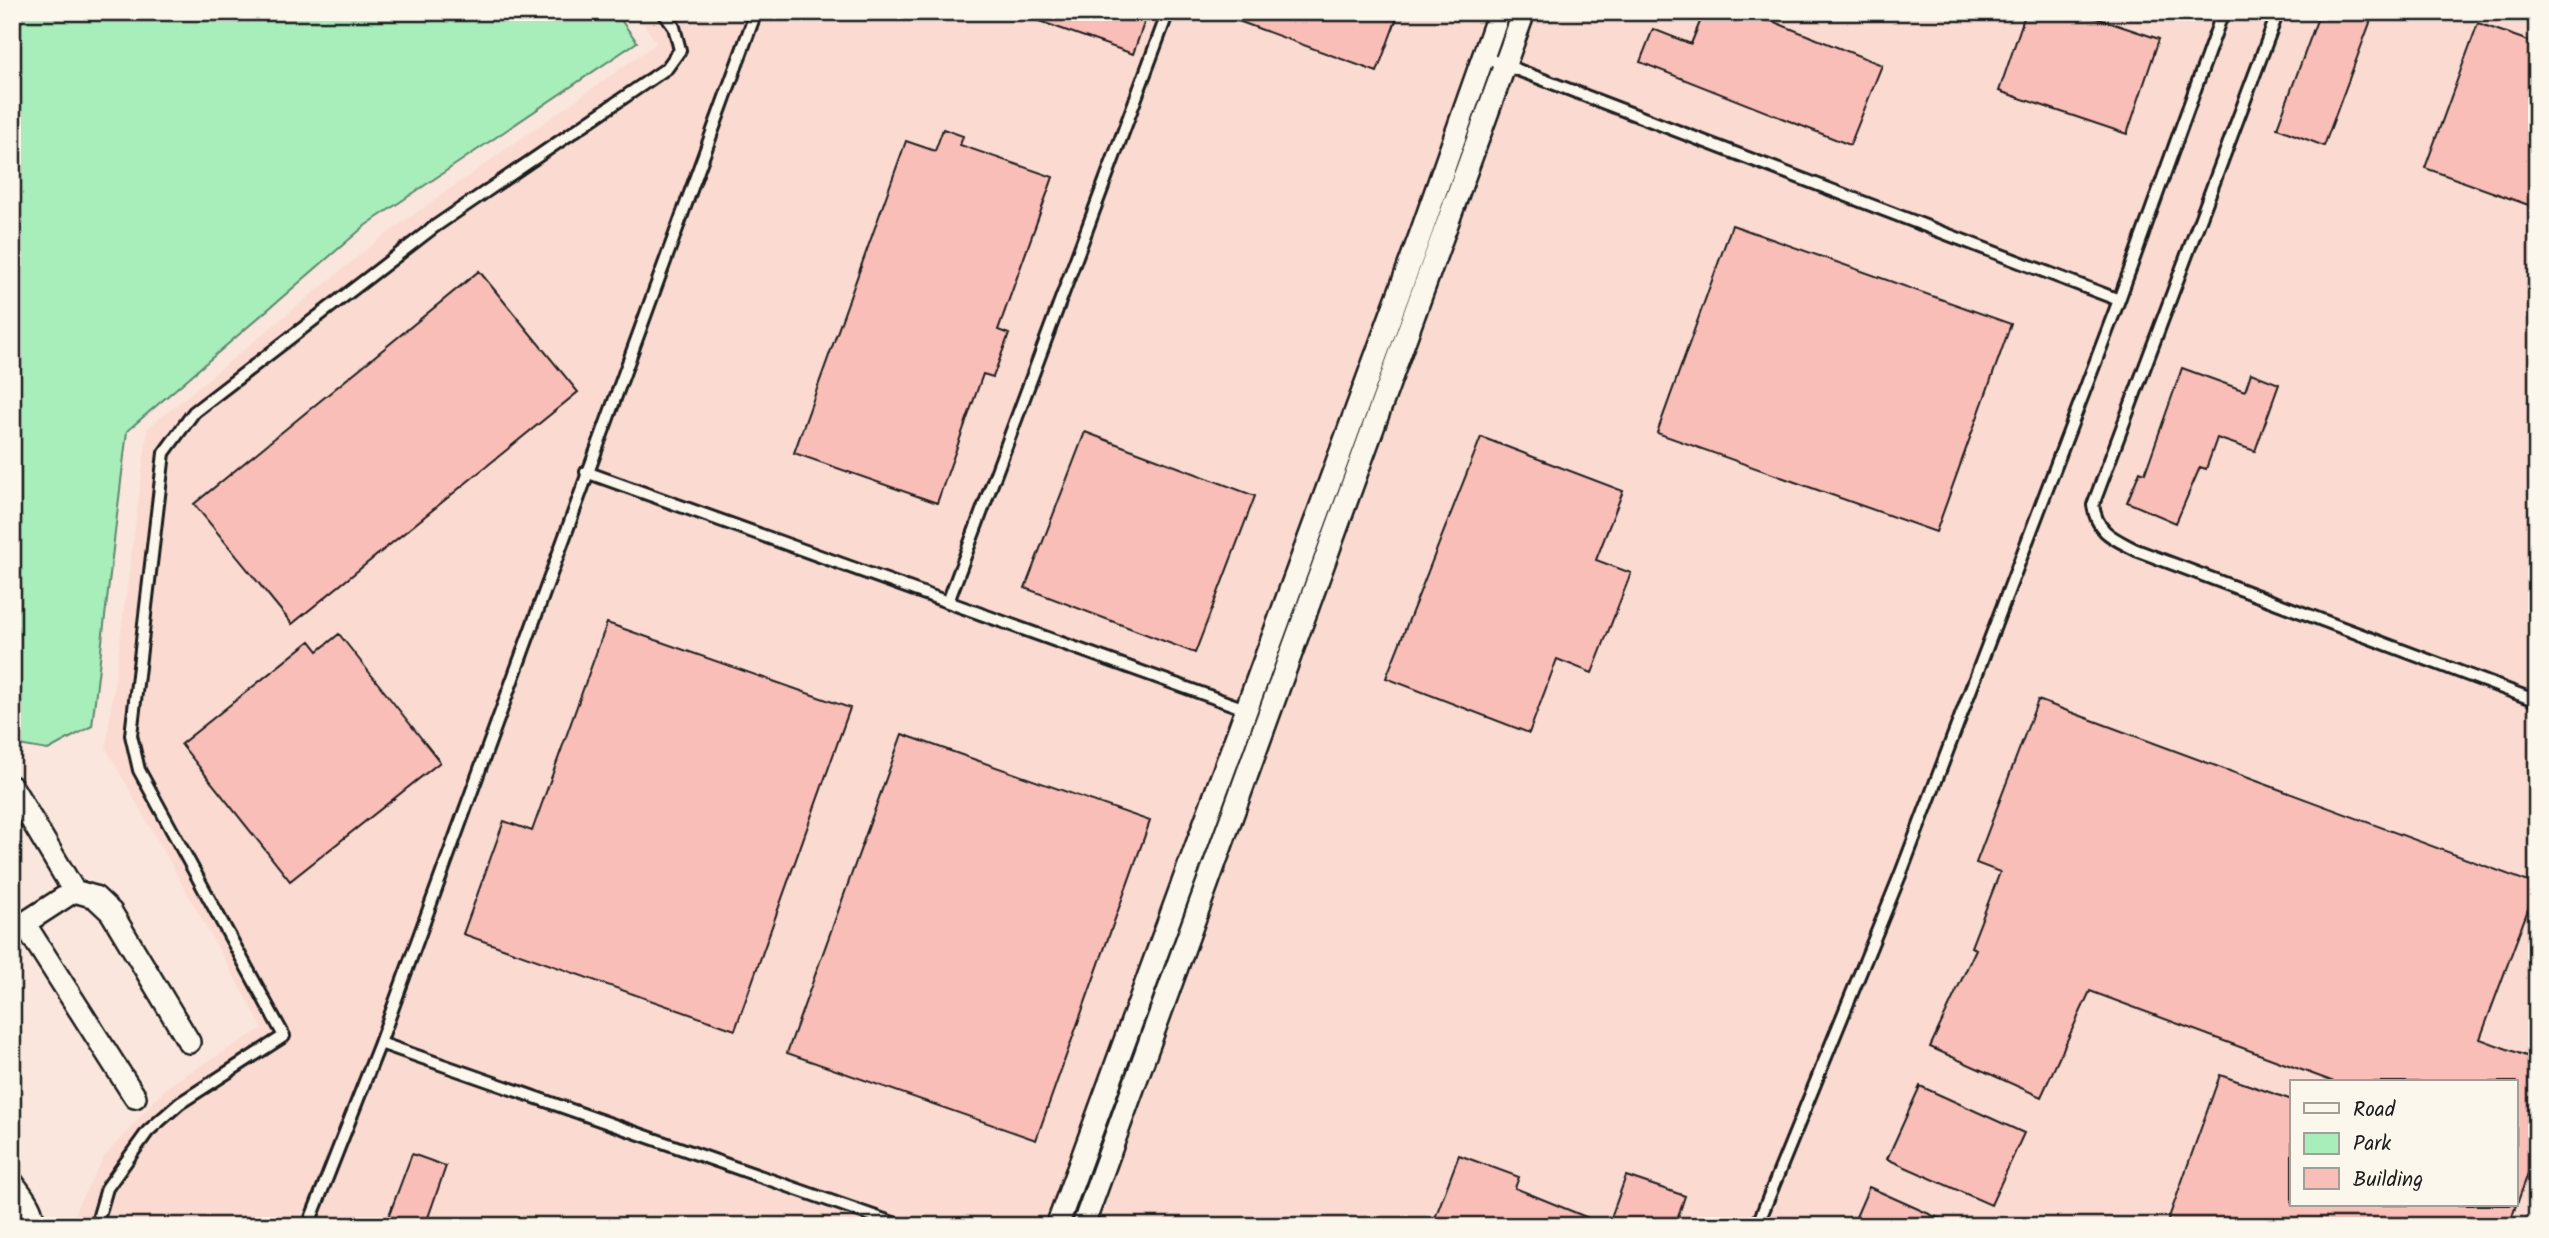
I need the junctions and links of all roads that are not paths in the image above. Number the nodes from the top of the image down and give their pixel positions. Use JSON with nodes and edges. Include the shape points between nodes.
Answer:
{"nodes":[{"id":1,"x":663,"y":12,"type":"edge"},
{"id":2,"x":756,"y":12,"type":"edge"},
{"id":3,"x":1168,"y":12,"type":"edge"},
{"id":4,"x":1499,"y":12,"type":"edge"},
{"id":5,"x":1524,"y":12,"type":"edge"},
{"id":6,"x":2223,"y":12,"type":"edge"},
{"id":7,"x":2278,"y":12,"type":"edge"},
{"id":8,"x":1484,"y":57,"type":"junction"},
{"id":9,"x":1506,"y":64,"type":"junction"},
{"id":10,"x":2119,"y":300,"type":"junction"},
{"id":11,"x":586,"y":472,"type":"junction"},
{"id":12,"x":948,"y":602,"type":"junction"},
{"id":13,"x":2537,"y":701,"type":"edge"},
{"id":14,"x":1248,"y":709,"type":"junction"},
{"id":15,"x":12,"y":787,"type":"edge"},
{"id":16,"x":74,"y":891,"type":"junction"},
{"id":17,"x":18,"y":927,"type":"edge"},
{"id":18,"x":189,"y":1042,"type":"dead end"},
{"id":19,"x":380,"y":1043,"type":"junction"},
{"id":20,"x":135,"y":1097,"type":"dead end"},
{"id":21,"x":12,"y":1182,"type":"edge"},
{"id":22,"x":32,"y":1226,"type":"edge"},
{"id":23,"x":96,"y":1226,"type":"edge"},
{"id":24,"x":308,"y":1226,"type":"edge"},
{"id":25,"x":902,"y":1226,"type":"edge"},
{"id":26,"x":1057,"y":1226,"type":"edge"},
{"id":27,"x":1083,"y":1226,"type":"edge"},
{"id":28,"x":1758,"y":1226,"type":"edge"}],
"edges":[{"from":1,"to":23,"type":"lane","via":[[674,27],[680,50],[667,68],[434,227],[194,412],[164,453],[131,735],[139,770],[284,1036],[180,1103],[148,1132],[107,1188]]},
{"from":2,"to":11,"type":"lane"},
{"from":3,"to":12,"type":"lane"},
{"from":4,"to":8,"type":"street"},
{"from":5,"to":9,"type":"street"},
{"from":6,"to":10,"type":"lane"},
{"from":7,"to":13,"type":"lane","via":[[2093,505],[2095,520],[2109,536],[2136,550]]},
{"from":8,"to":9,"type":"lane"},
{"from":8,"to":14,"type":"street"},
{"from":9,"to":10,"type":"lane"},
{"from":9,"to":27,"type":"street"},
{"from":10,"to":28,"type":"lane","via":[[1906,860]]},
{"from":11,"to":12,"type":"lane"},
{"from":11,"to":19,"type":"lane"},
{"from":12,"to":14,"type":"lane"},
{"from":14,"to":26,"type":"street"},
{"from":15,"to":16,"type":"street"},
{"from":16,"to":17,"type":"street"},
{"from":16,"to":18,"type":"street","via":[[95,897],[111,912]]},
{"from":17,"to":20,"type":"street"},
{"from":19,"to":24,"type":"lane"},
{"from":19,"to":25,"type":"lane"},
{"from":21,"to":22,"type":"street","via":[[32,1211]]}]}
